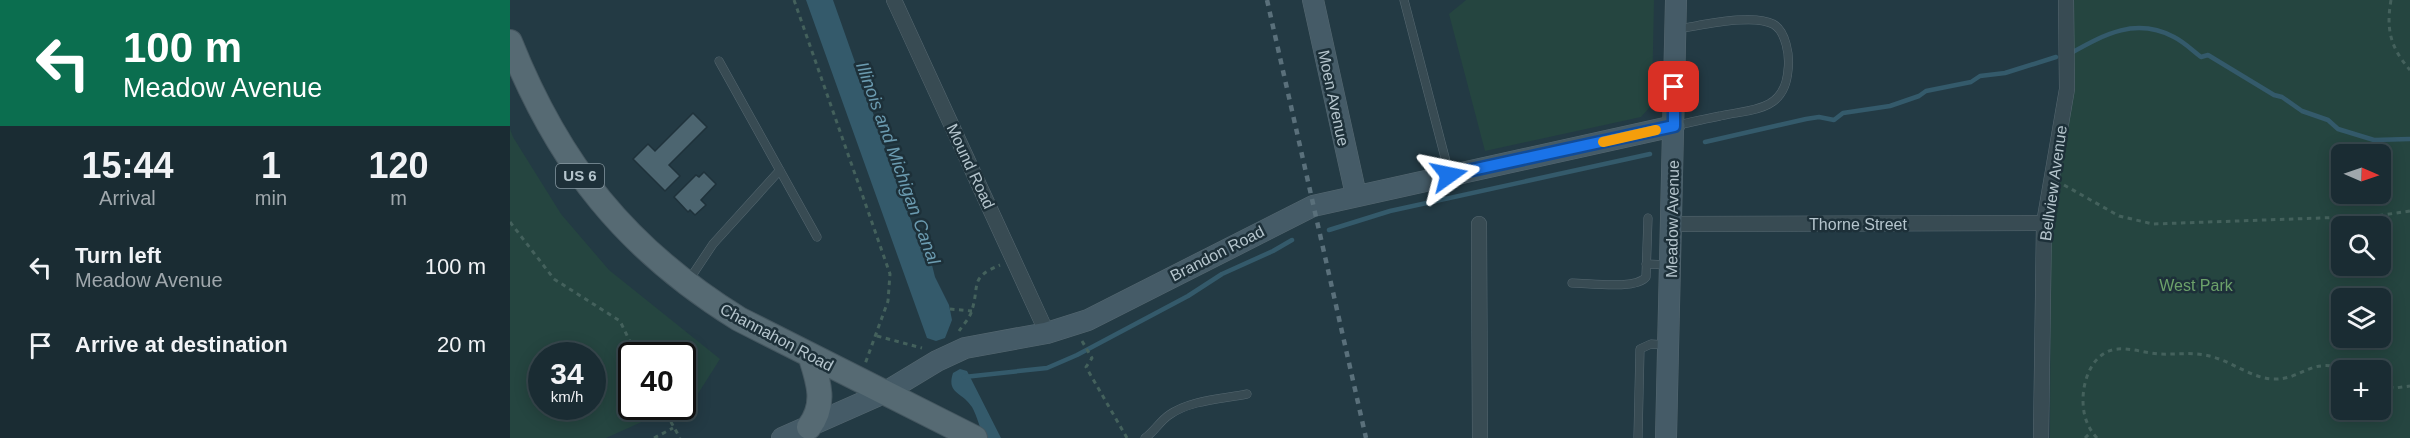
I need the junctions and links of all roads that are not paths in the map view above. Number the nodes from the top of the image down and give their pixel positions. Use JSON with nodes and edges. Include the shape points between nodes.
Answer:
{"nodes":[{"id":1,"x":894,"y":0,"type":"edge"},
{"id":2,"x":1313,"y":0,"type":"edge"},
{"id":3,"x":1404,"y":0,"type":"edge"},
{"id":4,"x":1676,"y":0,"type":"edge"},
{"id":5,"x":2066,"y":0,"type":"edge"},
{"id":6,"x":1676,"y":29,"type":"junction"},
{"id":7,"x":510,"y":42,"type":"edge"},
{"id":8,"x":719,"y":61,"type":"dead end"},
{"id":9,"x":1674,"y":126,"type":"junction"},
{"id":10,"x":780,"y":170,"type":"junction"},
{"id":11,"x":1449,"y":175,"type":"junction"},
{"id":12,"x":1356,"y":195,"type":"junction"},
{"id":13,"x":1648,"y":218,"type":"dead end"},
{"id":14,"x":2044,"y":223,"type":"junction"},
{"id":15,"x":1479,"y":224,"type":"dead end"},
{"id":16,"x":1672,"y":224,"type":"junction"},
{"id":17,"x":818,"y":237,"type":"dead end"},
{"id":18,"x":1647,"y":264,"type":"junction"},
{"id":19,"x":1671,"y":265,"type":"junction"},
{"id":20,"x":1572,"y":283,"type":"dead end"},
{"id":21,"x":687,"y":284,"type":"junction"},
{"id":22,"x":1047,"y":333,"type":"junction"},
{"id":23,"x":1668,"y":345,"type":"junction"},
{"id":24,"x":810,"y":355,"type":"junction"},
{"id":25,"x":884,"y":393,"type":"junction"},
{"id":26,"x":1247,"y":394,"type":"dead end"},
{"id":27,"x":809,"y":427,"type":"junction"},
{"id":28,"x":973,"y":437,"type":"edge"},
{"id":29,"x":1638,"y":437,"type":"edge"},
{"id":30,"x":782,"y":438,"type":"edge"},
{"id":31,"x":1145,"y":438,"type":"edge"},
{"id":32,"x":1480,"y":438,"type":"edge"},
{"id":33,"x":1666,"y":438,"type":"edge"},
{"id":34,"x":2040,"y":438,"type":"edge"}],
"edges":[{"from":1,"to":22,"type":"street","name":"Mound Road"},
{"from":2,"to":12,"type":"street","name":"Moen Avenue"},
{"from":3,"to":11,"type":"lane"},
{"from":4,"to":6,"type":"street","name":"Meadow Avenue"},
{"from":5,"to":14,"type":"street","name":"Bellview Avenue","via":[[2067,89]]},
{"from":6,"to":9,"type":"street","name":"Meadow Avenue"},
{"from":6,"to":9,"type":"lane","via":[[1756,20],[1772,24],[1781,31],[1789,62],[1788,80],[1770,104]]},
{"from":7,"to":21,"type":"main road","name":"Channahon Road","number":"US 6","via":[[537,106],[574,168],[616,220]]},
{"from":8,"to":10,"type":"lane"},
{"from":9,"to":11,"type":"street","name":"Brandon Road"},
{"from":9,"to":16,"type":"street","name":"Meadow Avenue"},
{"from":10,"to":17,"type":"lane"},
{"from":10,"to":21,"type":"lane","via":[[713,244]]},
{"from":11,"to":12,"type":"street","name":"Brandon Road"},
{"from":12,"to":22,"type":"street","name":"Brandon Road","via":[[1312,206],[1088,320]]},
{"from":13,"to":18,"type":"lane"},
{"from":14,"to":16,"type":"street","name":"Thorne Street"},
{"from":14,"to":34,"type":"street","name":"Bellview Avenue"},
{"from":15,"to":32,"type":"street"},
{"from":16,"to":19,"type":"street","name":"Meadow Avenue"},
{"from":18,"to":19,"type":"lane"},
{"from":18,"to":20,"type":"lane","via":[[1643,281]]},
{"from":19,"to":23,"type":"street","name":"Meadow Avenue"},
{"from":21,"to":24,"type":"main road","name":"Channahon Road","number":"US 6","via":[[739,319]]},
{"from":22,"to":25,"type":"street","name":"Brandon Road","via":[[965,348]]},
{"from":23,"to":29,"type":"lane","via":[[1640,349]]},
{"from":23,"to":33,"type":"street","name":"Meadow Avenue"},
{"from":24,"to":25,"type":"main road","name":"Channahon Road","number":"US 6"},
{"from":24,"to":27,"type":"main road","via":[[820,388],[819,406]]},
{"from":25,"to":27,"type":"street","name":"Brandon Road"},
{"from":25,"to":28,"type":"main road","number":"US 6"},
{"from":26,"to":31,"type":"lane","via":[[1195,404],[1168,415]]},
{"from":27,"to":30,"type":"street","name":"Brandon Road"}]}
